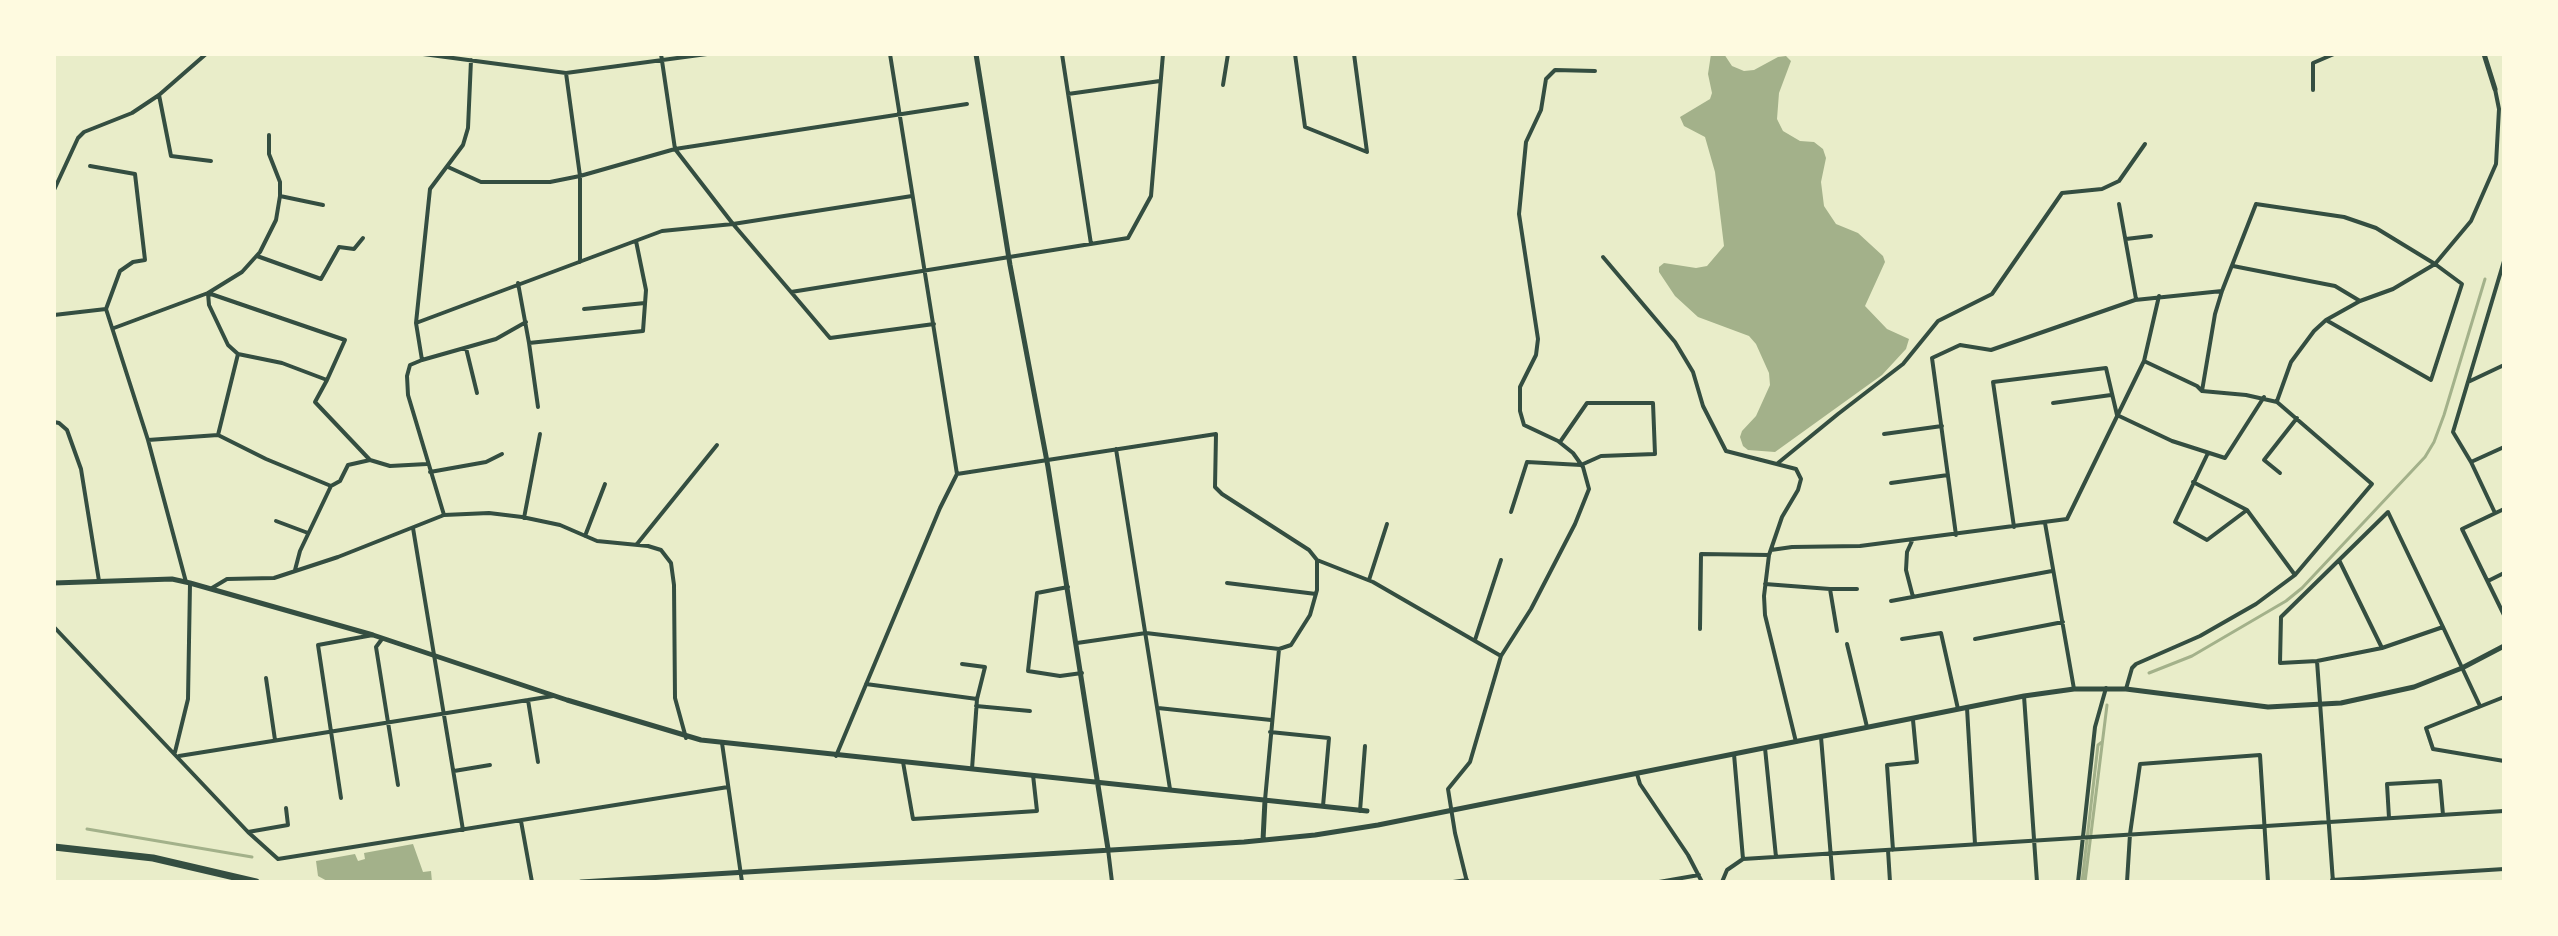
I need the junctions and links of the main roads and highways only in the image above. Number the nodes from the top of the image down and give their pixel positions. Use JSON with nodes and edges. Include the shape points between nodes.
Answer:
{"nodes":[{"id":1,"x":54,"y":847,"type":"edge"},
{"id":2,"x":256,"y":882,"type":"edge"}],
"edges":[{"from":1,"to":2,"type":"main road","via":[[153,858]]}]}
